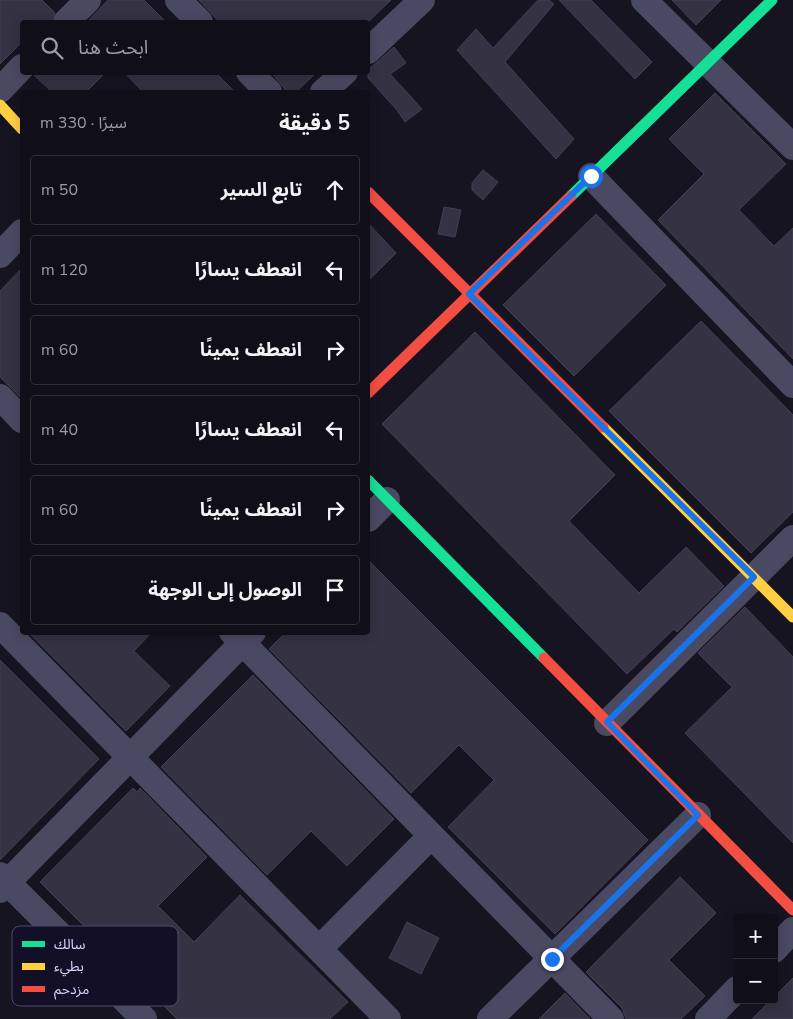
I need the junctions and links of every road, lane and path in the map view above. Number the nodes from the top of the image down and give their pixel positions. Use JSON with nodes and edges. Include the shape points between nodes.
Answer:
{"nodes":[{"id":1,"x":88,"y":0,"type":"edge"},
{"id":2,"x":178,"y":0,"type":"edge"},
{"id":3,"x":644,"y":0,"type":"edge"},
{"id":4,"x":772,"y":0,"type":"edge"},
{"id":5,"x":416,"y":2,"type":"edge"},
{"id":6,"x":68,"y":20,"type":"edge"},
{"id":7,"x":198,"y":20,"type":"edge"},
{"id":8,"x":370,"y":49,"type":"edge"},
{"id":9,"x":708,"y":62,"type":"junction"},
{"id":10,"x":20,"y":69,"type":"edge"},
{"id":11,"x":252,"y":75,"type":"edge"},
{"id":12,"x":342,"y":75,"type":"edge"},
{"id":13,"x":0,"y":90,"type":"edge"},
{"id":14,"x":267,"y":90,"type":"edge"},
{"id":15,"x":325,"y":90,"type":"edge"},
{"id":16,"x":0,"y":105,"type":"edge"},
{"id":17,"x":20,"y":127,"type":"edge"},
{"id":18,"x":793,"y":147,"type":"edge"},
{"id":19,"x":591,"y":176,"type":"junction"},
{"id":20,"x":370,"y":194,"type":"edge"},
{"id":21,"x":20,"y":234,"type":"edge"},
{"id":22,"x":0,"y":255,"type":"edge"},
{"id":23,"x":469,"y":294,"type":"junction"},
{"id":24,"x":793,"y":385,"type":"edge"},
{"id":25,"x":370,"y":391,"type":"edge"},
{"id":26,"x":0,"y":397,"type":"edge"},
{"id":27,"x":20,"y":418,"type":"edge"},
{"id":28,"x":370,"y":482,"type":"edge"},
{"id":29,"x":387,"y":500,"type":"junction"},
{"id":30,"x":370,"y":517,"type":"edge"},
{"id":31,"x":793,"y":538,"type":"edge"},
{"id":32,"x":754,"y":577,"type":"junction"},
{"id":33,"x":793,"y":617,"type":"edge"},
{"id":34,"x":0,"y":625,"type":"edge"},
{"id":35,"x":242,"y":636,"type":"edge"},
{"id":36,"x":607,"y":722,"type":"junction"},
{"id":37,"x":130,"y":756,"type":"junction"},
{"id":38,"x":698,"y":815,"type":"junction"},
{"id":39,"x":432,"y":836,"type":"junction"},
{"id":40,"x":2,"y":882,"type":"edge"},
{"id":41,"x":793,"y":910,"type":"edge"},
{"id":42,"x":46,"y":926,"type":"edge"},
{"id":43,"x":793,"y":930,"type":"edge"},
{"id":44,"x":778,"y":946,"type":"edge"},
{"id":45,"x":319,"y":950,"type":"junction"},
{"id":46,"x":552,"y":959,"type":"junction"},
{"id":47,"x":733,"y":993,"type":"edge"},
{"id":48,"x":125,"y":1006,"type":"edge"},
{"id":49,"x":136,"y":1017,"type":"edge"},
{"id":50,"x":388,"y":1019,"type":"edge"},
{"id":51,"x":490,"y":1019,"type":"edge"},
{"id":52,"x":611,"y":1019,"type":"edge"},
{"id":53,"x":708,"y":1019,"type":"edge"}],
"edges":[{"from":1,"to":6,"type":"street"},
{"from":2,"to":7,"type":"street"},
{"from":3,"to":9,"type":"street"},
{"from":4,"to":9,"type":"street"},
{"from":5,"to":8,"type":"street"},
{"from":9,"to":18,"type":"street"},
{"from":9,"to":19,"type":"street"},
{"from":10,"to":13,"type":"street"},
{"from":11,"to":14,"type":"street"},
{"from":12,"to":15,"type":"street"},
{"from":16,"to":17,"type":"street"},
{"from":19,"to":23,"type":"street"},
{"from":19,"to":24,"type":"street"},
{"from":20,"to":23,"type":"street"},
{"from":21,"to":22,"type":"street"},
{"from":23,"to":25,"type":"street"},
{"from":23,"to":32,"type":"street"},
{"from":26,"to":27,"type":"street"},
{"from":28,"to":29,"type":"street"},
{"from":29,"to":30,"type":"street"},
{"from":29,"to":36,"type":"street"},
{"from":31,"to":32,"type":"street"},
{"from":32,"to":33,"type":"street"},
{"from":32,"to":36,"type":"street"},
{"from":34,"to":37,"type":"street"},
{"from":35,"to":37,"type":"street"},
{"from":35,"to":39,"type":"street"},
{"from":36,"to":38,"type":"street"},
{"from":37,"to":40,"type":"street"},
{"from":37,"to":45,"type":"street"},
{"from":38,"to":41,"type":"street"},
{"from":38,"to":46,"type":"street"},
{"from":39,"to":45,"type":"street"},
{"from":39,"to":46,"type":"street"},
{"from":40,"to":42,"type":"street"},
{"from":43,"to":44,"type":"street"},
{"from":45,"to":50,"type":"street"},
{"from":46,"to":51,"type":"street"},
{"from":46,"to":52,"type":"street"},
{"from":47,"to":53,"type":"street"},
{"from":48,"to":49,"type":"street"}]}
